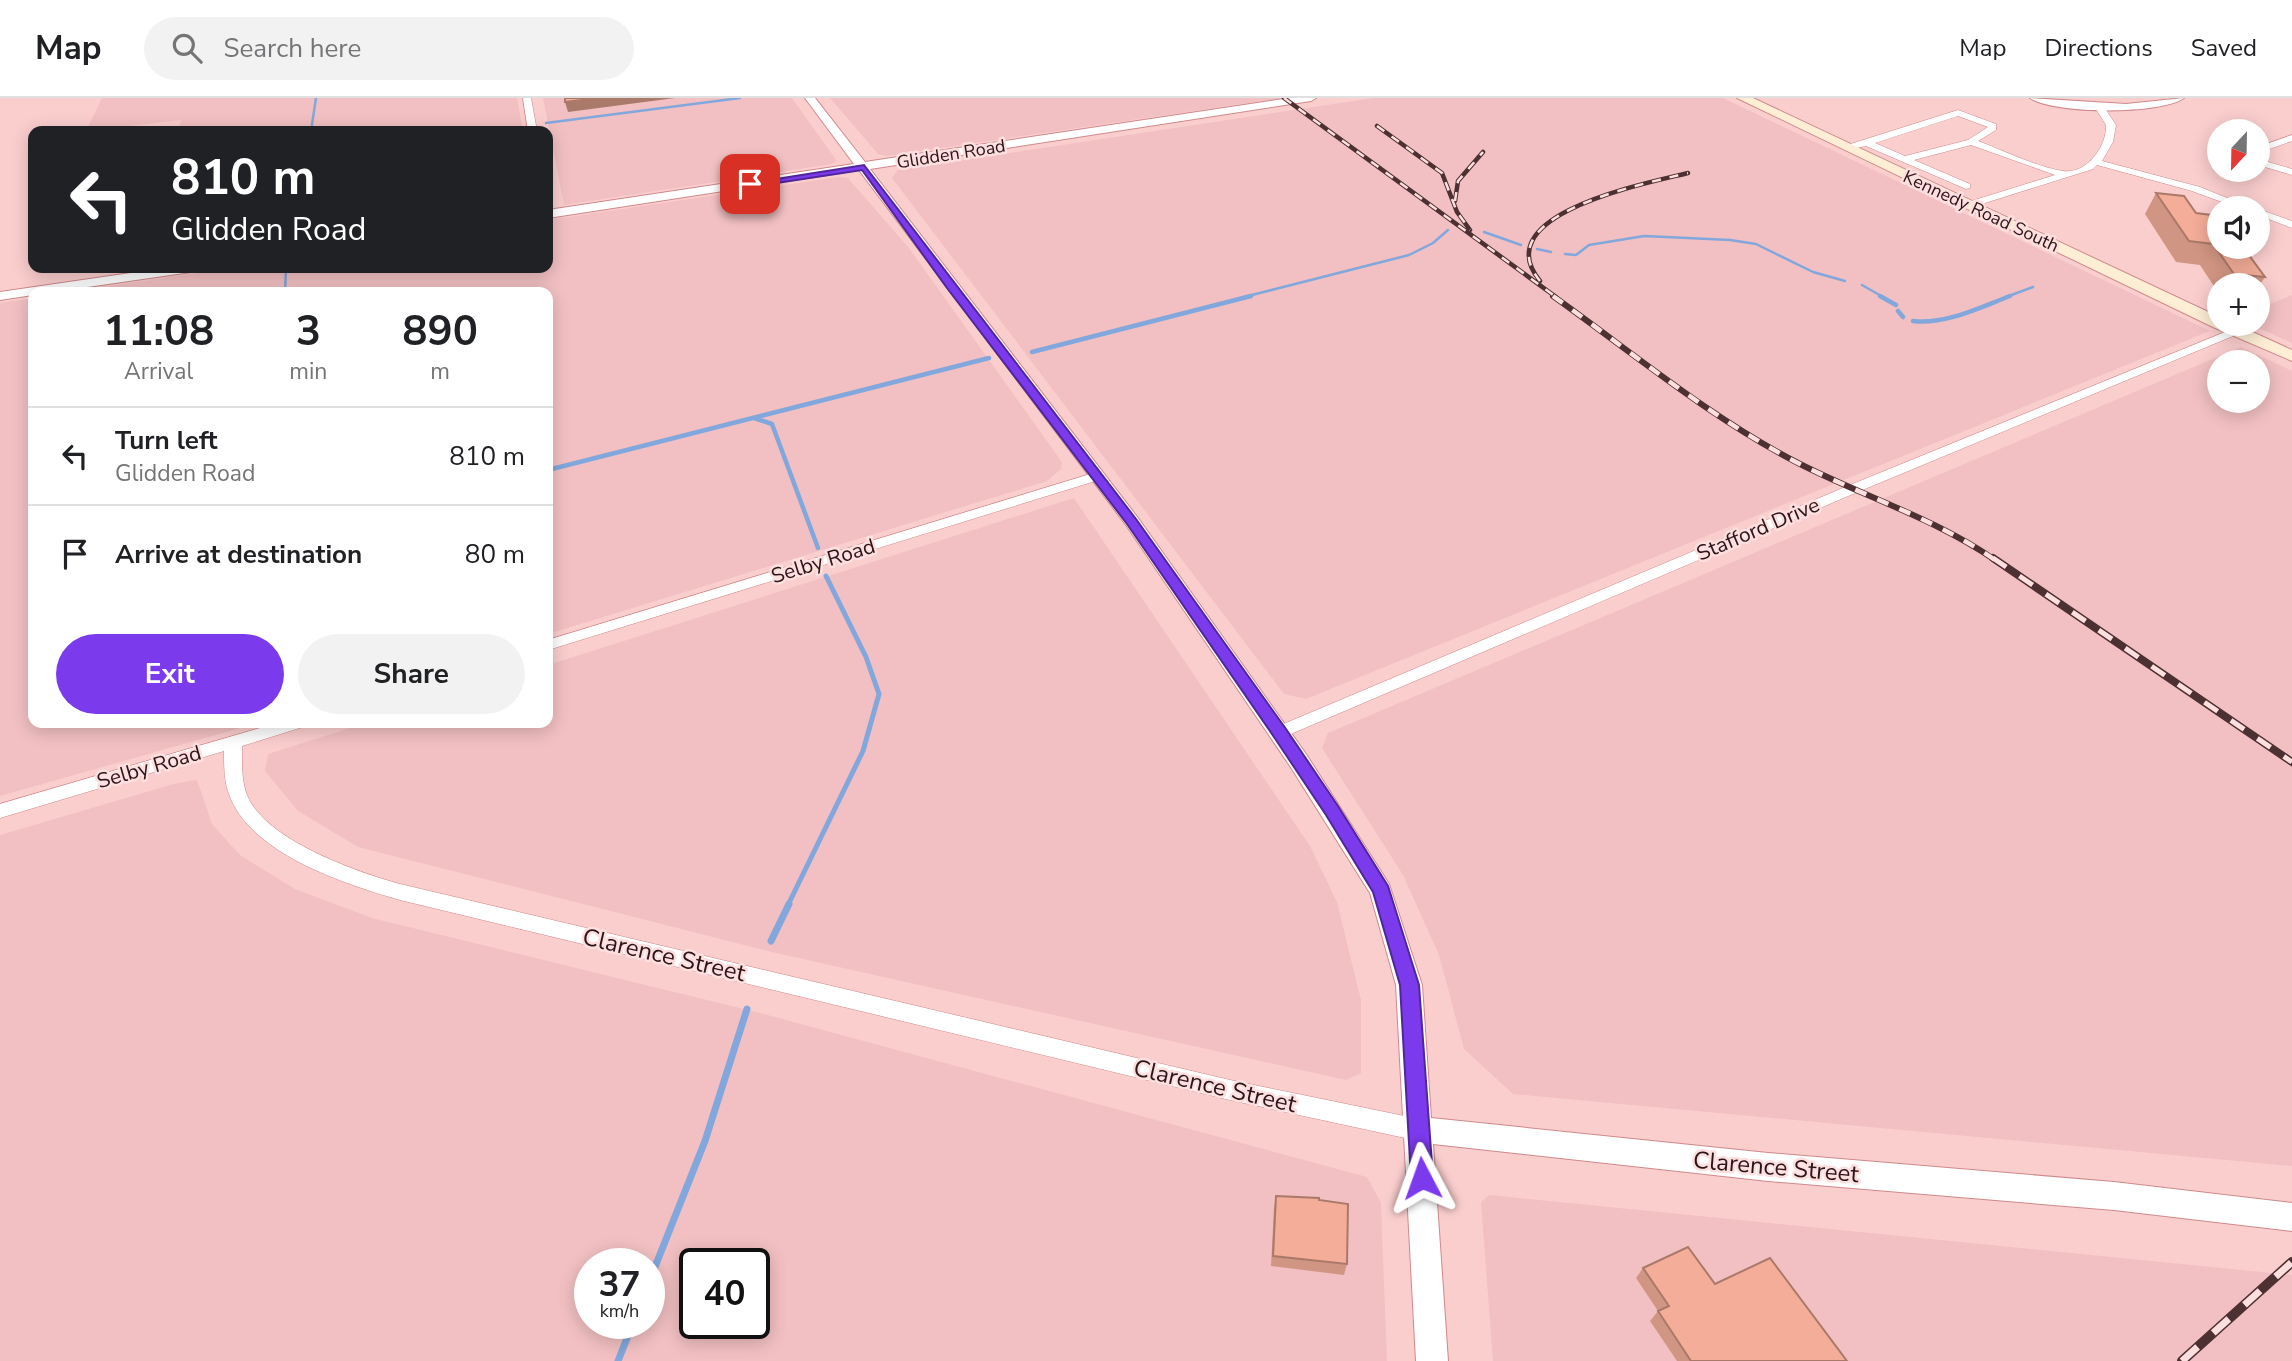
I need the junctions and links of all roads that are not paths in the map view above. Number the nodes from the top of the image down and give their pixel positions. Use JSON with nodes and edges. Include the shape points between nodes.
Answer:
{"nodes":[{"id":1,"x":527,"y":98,"type":"edge"},
{"id":2,"x":810,"y":98,"type":"edge"},
{"id":3,"x":1311,"y":98,"type":"edge"},
{"id":4,"x":1743,"y":98,"type":"edge"},
{"id":5,"x":2035,"y":98,"type":"edge"},
{"id":6,"x":2179,"y":98,"type":"edge"},
{"id":7,"x":2098,"y":106,"type":"junction"},
{"id":8,"x":532,"y":126,"type":"edge"},
{"id":9,"x":2292,"y":138,"type":"edge"},
{"id":10,"x":1971,"y":142,"type":"junction"},
{"id":11,"x":1867,"y":143,"type":"junction"},
{"id":12,"x":2270,"y":146,"type":"edge"},
{"id":13,"x":1846,"y":147,"type":"junction"},
{"id":14,"x":1906,"y":159,"type":"junction"},
{"id":15,"x":2096,"y":162,"type":"junction"},
{"id":16,"x":2270,"y":166,"type":"edge"},
{"id":17,"x":864,"y":167,"type":"junction"},
{"id":18,"x":2292,"y":172,"type":"edge"},
{"id":19,"x":2064,"y":175,"type":"junction"},
{"id":20,"x":1966,"y":186,"type":"dead end"},
{"id":21,"x":2213,"y":196,"type":"edge"},
{"id":22,"x":1969,"y":205,"type":"junction"},
{"id":23,"x":553,"y":209,"type":"edge"},
{"id":24,"x":2270,"y":217,"type":"edge"},
{"id":25,"x":2292,"y":225,"type":"edge"},
{"id":26,"x":157,"y":273,"type":"edge"},
{"id":27,"x":61,"y":287,"type":"edge"},
{"id":28,"x":28,"y":292,"type":"edge"},
{"id":29,"x":0,"y":296,"type":"edge"},
{"id":30,"x":2207,"y":317,"type":"edge"},
{"id":31,"x":2227,"y":336,"type":"edge"},
{"id":32,"x":2250,"y":336,"type":"edge"},
{"id":33,"x":2292,"y":356,"type":"edge"},
{"id":34,"x":1097,"y":476,"type":"junction"},
{"id":35,"x":553,"y":643,"type":"edge"},
{"id":36,"x":281,"y":728,"type":"edge"},
{"id":37,"x":1280,"y":733,"type":"junction"},
{"id":38,"x":233,"y":743,"type":"junction"},
{"id":39,"x":0,"y":811,"type":"edge"},
{"id":40,"x":1419,"y":1130,"type":"junction"},
{"id":41,"x":2292,"y":1217,"type":"edge"},
{"id":42,"x":1432,"y":1361,"type":"edge"}],
"edges":[{"from":1,"to":8,"type":"street"},
{"from":2,"to":17,"type":"street"},
{"from":3,"to":17,"type":"street","name":"Glidden Road"},
{"from":4,"to":13,"type":"main road","name":"Kennedy Road South"},
{"from":5,"to":7,"type":"street"},
{"from":6,"to":7,"type":"street","via":[[2158,104]]},
{"from":7,"to":15,"type":"street","via":[[2111,129]]},
{"from":9,"to":12,"type":"street"},
{"from":10,"to":11,"type":"street","via":[[1993,128],[1958,113]]},
{"from":10,"to":14,"type":"street"},
{"from":10,"to":19,"type":"street"},
{"from":11,"to":13,"type":"street"},
{"from":11,"to":14,"type":"street"},
{"from":13,"to":22,"type":"main road","name":"Kennedy Road South"},
{"from":14,"to":20,"type":"street"},
{"from":15,"to":19,"type":"street"},
{"from":15,"to":21,"type":"street"},
{"from":16,"to":18,"type":"street"},
{"from":17,"to":23,"type":"street","name":"Glidden Road"},
{"from":17,"to":34,"type":"street"},
{"from":19,"to":22,"type":"street"},
{"from":22,"to":30,"type":"main road","name":"Kennedy Road South"},
{"from":24,"to":25,"type":"street"},
{"from":26,"to":27,"type":"street"},
{"from":28,"to":29,"type":"street"},
{"from":31,"to":37,"type":"street","name":"Stafford Drive","via":[[1843,493]]},
{"from":32,"to":33,"type":"main road","name":"Kennedy Road South"},
{"from":34,"to":35,"type":"street","name":"Selby Road"},
{"from":34,"to":37,"type":"street"},
{"from":36,"to":38,"type":"street","name":"Selby Road"},
{"from":37,"to":40,"type":"street","via":[[1381,891],[1409,985]]},
{"from":38,"to":39,"type":"street","name":"Selby Road"},
{"from":38,"to":40,"type":"street","name":"Clarence Street","via":[[239,798],[253,818],[306,860],[345,876],[1184,1079]]},
{"from":40,"to":41,"type":"street","name":"Clarence Street"},
{"from":40,"to":42,"type":"street"}]}
